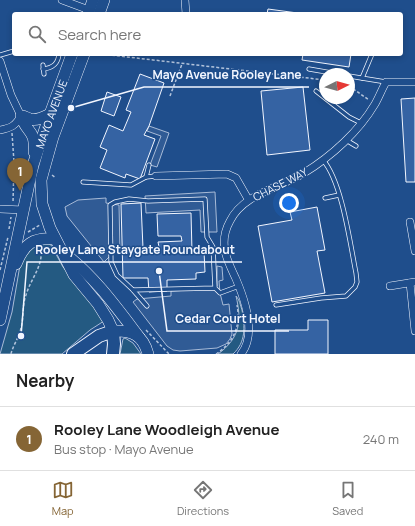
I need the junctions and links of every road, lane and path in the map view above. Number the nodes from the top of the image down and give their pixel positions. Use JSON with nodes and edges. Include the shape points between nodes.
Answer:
{"nodes":[{"id":1,"x":62,"y":0,"type":"edge"},
{"id":2,"x":104,"y":0,"type":"edge"},
{"id":3,"x":185,"y":0,"type":"edge"},
{"id":4,"x":92,"y":10,"type":"edge"},
{"id":5,"x":186,"y":12,"type":"edge"},
{"id":6,"x":12,"y":52,"type":"edge"},
{"id":7,"x":0,"y":55,"type":"edge"},
{"id":8,"x":59,"y":56,"type":"edge"},
{"id":9,"x":71,"y":56,"type":"edge"},
{"id":10,"x":83,"y":56,"type":"edge"},
{"id":11,"x":118,"y":56,"type":"edge"},
{"id":12,"x":371,"y":56,"type":"edge"},
{"id":13,"x":0,"y":61,"type":"edge"},
{"id":14,"x":182,"y":64,"type":"junction"},
{"id":15,"x":43,"y":65,"type":"dead end"},
{"id":16,"x":309,"y":69,"type":"dead end"},
{"id":17,"x":319,"y":71,"type":"edge"},
{"id":18,"x":355,"y":77,"type":"edge"},
{"id":19,"x":362,"y":78,"type":"junction"},
{"id":20,"x":319,"y":79,"type":"edge"},
{"id":21,"x":386,"y":82,"type":"junction"},
{"id":22,"x":415,"y":82,"type":"edge"},
{"id":23,"x":355,"y":90,"type":"edge"},
{"id":24,"x":316,"y":91,"type":"dead end"},
{"id":25,"x":170,"y":96,"type":"dead end"},
{"id":26,"x":375,"y":104,"type":"junction"},
{"id":27,"x":50,"y":114,"type":"junction"},
{"id":28,"x":21,"y":116,"type":"junction"},
{"id":29,"x":361,"y":123,"type":"junction"},
{"id":30,"x":12,"y":128,"type":"junction"},
{"id":31,"x":0,"y":130,"type":"edge"},
{"id":32,"x":346,"y":140,"type":"junction"},
{"id":33,"x":356,"y":146,"type":"dead end"},
{"id":34,"x":323,"y":160,"type":"junction"},
{"id":35,"x":33,"y":165,"type":"junction"},
{"id":36,"x":149,"y":165,"type":"dead end"},
{"id":37,"x":156,"y":176,"type":"joint"},
{"id":38,"x":146,"y":177,"type":"junction"},
{"id":39,"x":83,"y":182,"type":"dead end"},
{"id":40,"x":339,"y":195,"type":"junction"},
{"id":41,"x":325,"y":198,"type":"dead end"},
{"id":42,"x":248,"y":199,"type":"junction"},
{"id":43,"x":0,"y":209,"type":"edge"},
{"id":44,"x":18,"y":210,"type":"junction"},
{"id":45,"x":410,"y":222,"type":"dead end"},
{"id":46,"x":44,"y":224,"type":"junction"},
{"id":47,"x":18,"y":234,"type":"junction"},
{"id":48,"x":41,"y":238,"type":"junction"},
{"id":49,"x":55,"y":239,"type":"junction"},
{"id":50,"x":61,"y":251,"type":"junction"},
{"id":51,"x":415,"y":251,"type":"edge"},
{"id":52,"x":0,"y":270,"type":"edge"},
{"id":53,"x":7,"y":280,"type":"junction"},
{"id":54,"x":412,"y":283,"type":"edge"},
{"id":55,"x":239,"y":286,"type":"junction"},
{"id":56,"x":390,"y":286,"type":"dead end"},
{"id":57,"x":215,"y":288,"type":"junction"},
{"id":58,"x":231,"y":288,"type":"junction"},
{"id":59,"x":133,"y":290,"type":"junction"},
{"id":60,"x":276,"y":305,"type":"dead end"},
{"id":61,"x":147,"y":306,"type":"dead end"},
{"id":62,"x":0,"y":320,"type":"edge"},
{"id":63,"x":113,"y":331,"type":"junction"},
{"id":64,"x":415,"y":331,"type":"edge"},
{"id":65,"x":141,"y":332,"type":"junction"},
{"id":66,"x":11,"y":354,"type":"edge"},
{"id":67,"x":73,"y":354,"type":"edge"},
{"id":68,"x":113,"y":354,"type":"edge"},
{"id":69,"x":148,"y":354,"type":"edge"},
{"id":70,"x":169,"y":354,"type":"edge"},
{"id":71,"x":216,"y":354,"type":"edge"},
{"id":72,"x":241,"y":354,"type":"edge"}],
"edges":[{"from":1,"to":4,"type":"street"},
{"from":2,"to":4,"type":"main road"},
{"from":3,"to":5,"type":"street"},
{"from":6,"to":7,"type":"lane"},
{"from":8,"to":15,"type":"lane","via":[[55,65],[44,72]]},
{"from":9,"to":27,"type":"main road","name":"MAYO AVENUE"},
{"from":10,"to":46,"type":"main road","name":"MAYO AVENUE","via":[[44,169],[41,192]]},
{"from":11,"to":14,"type":"path"},
{"from":12,"to":19,"type":"lane"},
{"from":13,"to":28,"type":"street"},
{"from":14,"to":20,"type":"path"},
{"from":14,"to":25,"type":"path"},
{"from":16,"to":17,"type":"lane"},
{"from":18,"to":19,"type":"lane"},
{"from":19,"to":21,"type":"lane"},
{"from":21,"to":22,"type":"street"},
{"from":21,"to":26,"type":"street","name":"CHASE WAY"},
{"from":23,"to":26,"type":"path"},
{"from":24,"to":29,"type":"lane","via":[[349,117]]},
{"from":26,"to":29,"type":"street","name":"CHASE WAY"},
{"from":27,"to":28,"type":"main road","via":[[40,119]]},
{"from":27,"to":35,"type":"main road","name":"MAYO AVENUE"},
{"from":28,"to":30,"type":"street"},
{"from":28,"to":35,"type":"main road","via":[[35,143]]},
{"from":29,"to":32,"type":"street","name":"CHASE WAY"},
{"from":30,"to":31,"type":"street"},
{"from":30,"to":44,"type":"path"},
{"from":32,"to":33,"type":"lane"},
{"from":32,"to":34,"type":"street","name":"CHASE WAY"},
{"from":34,"to":40,"type":"lane","via":[[332,174]]},
{"from":34,"to":42,"type":"street","name":"CHASE WAY","via":[[290,181]]},
{"from":35,"to":44,"type":"main road","name":"MAYO AVENUE","via":[[26,198]]},
{"from":36,"to":38,"type":"lane"},
{"from":37,"to":38,"type":"lane"},
{"from":37,"to":42,"type":"street","via":[[227,174],[236,178]]},
{"from":38,"to":39,"type":"lane","via":[[131,185]]},
{"from":40,"to":41,"type":"lane"},
{"from":40,"to":60,"type":"lane","via":[[356,273],[355,287],[346,296]]},
{"from":42,"to":55,"type":"street","name":"CHASE WAY","via":[[236,211],[225,234],[225,251]]},
{"from":43,"to":44,"type":"street"},
{"from":44,"to":47,"type":"main road","name":"MAYO AVENUE"},
{"from":44,"to":52,"type":"path"},
{"from":45,"to":51,"type":"street"},
{"from":46,"to":47,"type":"path","via":[[24,234]]},
{"from":46,"to":48,"type":"path"},
{"from":46,"to":49,"type":"main road","name":"MAYO AVENUE"},
{"from":47,"to":53,"type":"main road","name":"MAYO AVENUE"},
{"from":48,"to":49,"type":"main road"},
{"from":48,"to":53,"type":"main road","via":[[25,247]]},
{"from":48,"to":66,"type":"path","via":[[41,264],[25,297],[22,326]]},
{"from":49,"to":50,"type":"main road","name":"MAYO AVENUE"},
{"from":50,"to":63,"type":"main road","via":[[74,275],[104,313]]},
{"from":50,"to":65,"type":"main road","via":[[79,265]]},
{"from":53,"to":62,"type":"main road"},
{"from":54,"to":56,"type":"street"},
{"from":54,"to":64,"type":"street"},
{"from":55,"to":58,"type":"lane"},
{"from":55,"to":72,"type":"street","name":"CHASE WAY","via":[[249,324],[248,339]]},
{"from":57,"to":58,"type":"lane","via":[[220,294]]},
{"from":57,"to":59,"type":"lane"},
{"from":57,"to":59,"type":"lane","via":[[214,247],[208,237],[205,199],[148,202],[129,199],[110,205],[110,255],[117,275]]},
{"from":58,"to":71,"type":"path","via":[[237,306],[238,323],[232,340]]},
{"from":59,"to":61,"type":"lane"},
{"from":63,"to":65,"type":"main road"},
{"from":63,"to":67,"type":"highway","via":[[99,336]]},
{"from":63,"to":68,"type":"highway"},
{"from":65,"to":69,"type":"main road"},
{"from":65,"to":70,"type":"path"}]}
